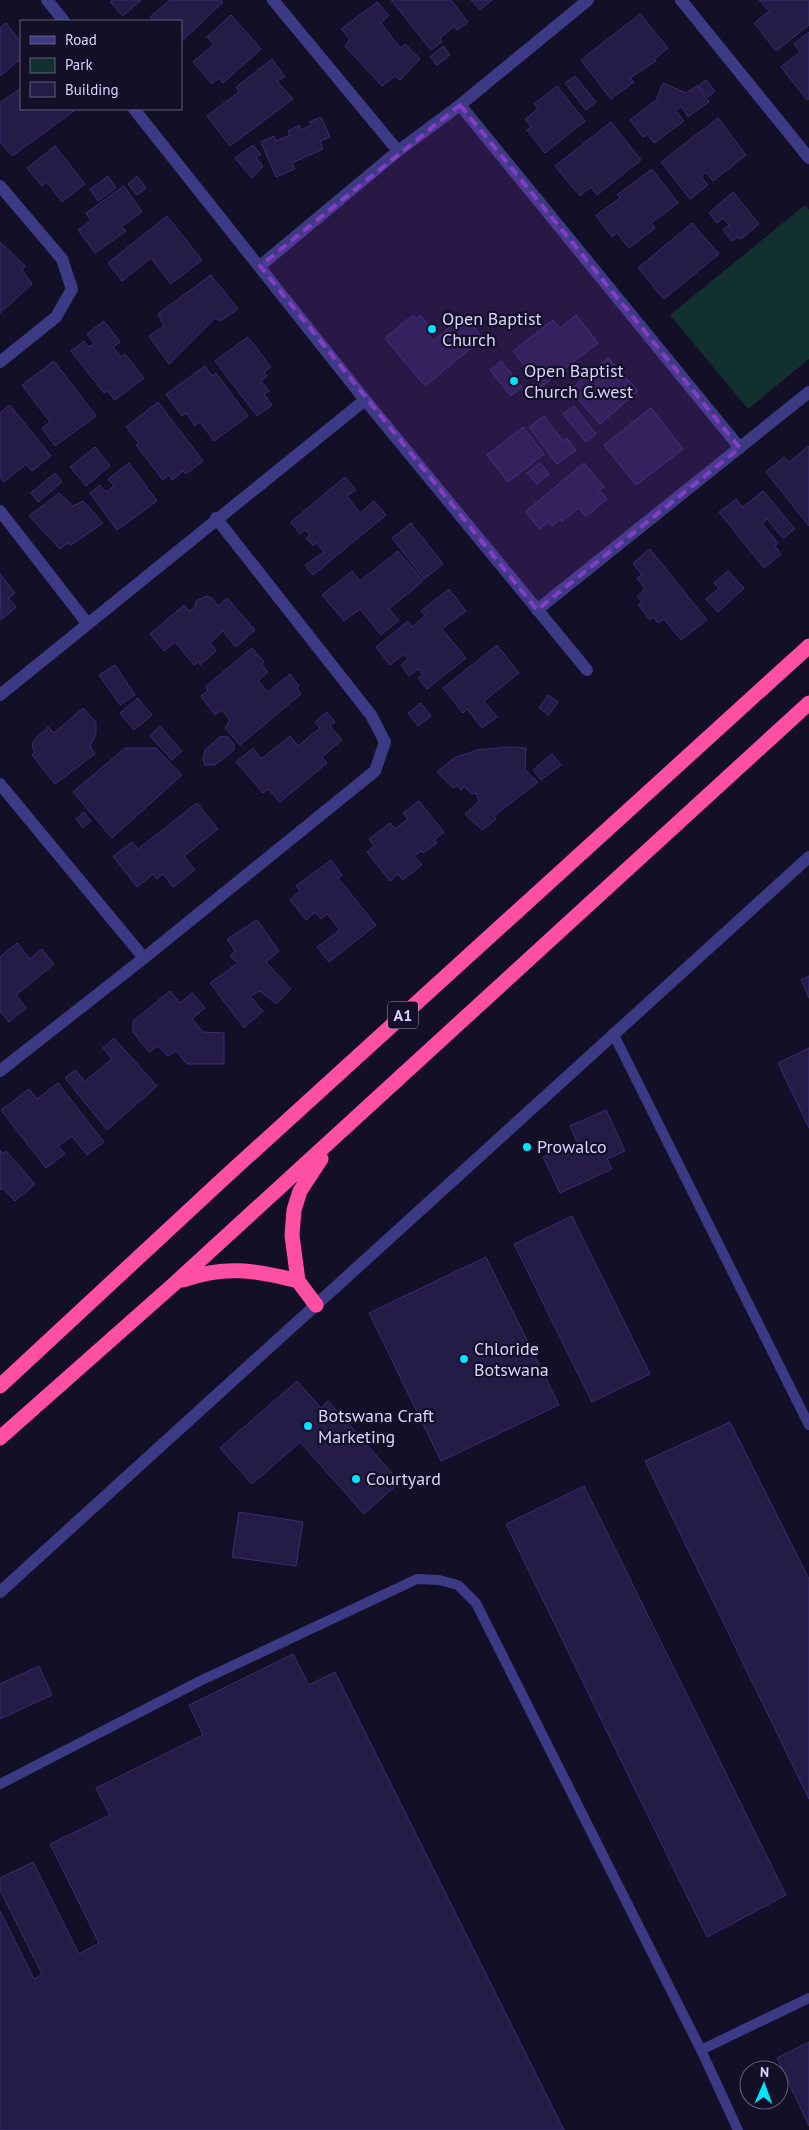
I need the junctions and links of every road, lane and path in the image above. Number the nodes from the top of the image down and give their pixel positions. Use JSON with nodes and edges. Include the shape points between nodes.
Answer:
{"nodes":[{"id":1,"x":47,"y":0,"type":"edge"},
{"id":2,"x":273,"y":0,"type":"edge"},
{"id":3,"x":588,"y":0,"type":"edge"},
{"id":4,"x":681,"y":0,"type":"edge"},
{"id":5,"x":63,"y":20,"type":"edge"},
{"id":6,"x":460,"y":104,"type":"junction"},
{"id":7,"x":135,"y":110,"type":"edge"},
{"id":8,"x":398,"y":151,"type":"junction"},
{"id":9,"x":809,"y":158,"type":"edge"},
{"id":10,"x":0,"y":186,"type":"edge"},
{"id":11,"x":260,"y":266,"type":"junction"},
{"id":12,"x":0,"y":362,"type":"edge"},
{"id":13,"x":809,"y":392,"type":"edge"},
{"id":14,"x":365,"y":400,"type":"junction"},
{"id":15,"x":740,"y":448,"type":"junction"},
{"id":16,"x":0,"y":512,"type":"edge"},
{"id":17,"x":216,"y":518,"type":"junction"},
{"id":18,"x":537,"y":610,"type":"junction"},
{"id":19,"x":87,"y":623,"type":"junction"},
{"id":20,"x":809,"y":646,"type":"edge"},
{"id":21,"x":587,"y":670,"type":"dead end"},
{"id":22,"x":0,"y":695,"type":"edge"},
{"id":23,"x":809,"y":703,"type":"edge"},
{"id":24,"x":0,"y":784,"type":"edge"},
{"id":25,"x":809,"y":857,"type":"edge"},
{"id":26,"x":144,"y":958,"type":"junction"},
{"id":27,"x":613,"y":1033,"type":"junction"},
{"id":28,"x":0,"y":1071,"type":"edge"},
{"id":29,"x":352,"y":1122,"type":"junction"},
{"id":30,"x":298,"y":1281,"type":"junction"},
{"id":31,"x":174,"y":1284,"type":"junction"},
{"id":32,"x":316,"y":1305,"type":"junction"},
{"id":33,"x":0,"y":1386,"type":"edge"},
{"id":34,"x":809,"y":1424,"type":"edge"},
{"id":35,"x":0,"y":1438,"type":"edge"},
{"id":36,"x":0,"y":1592,"type":"edge"},
{"id":37,"x":0,"y":1784,"type":"edge"},
{"id":38,"x":809,"y":1998,"type":"edge"},
{"id":39,"x":701,"y":2050,"type":"junction"},
{"id":40,"x":738,"y":2130,"type":"edge"}],
"edges":[{"from":1,"to":5,"type":"street"},
{"from":2,"to":8,"type":"street"},
{"from":3,"to":6,"type":"street"},
{"from":4,"to":9,"type":"street"},
{"from":6,"to":8,"type":"street"},
{"from":6,"to":15,"type":"street"},
{"from":7,"to":11,"type":"street"},
{"from":8,"to":11,"type":"street"},
{"from":10,"to":12,"type":"street","via":[[62,259],[72,289],[56,317]]},
{"from":11,"to":14,"type":"street"},
{"from":13,"to":15,"type":"street"},
{"from":14,"to":17,"type":"street"},
{"from":14,"to":18,"type":"street"},
{"from":15,"to":18,"type":"street"},
{"from":16,"to":19,"type":"street"},
{"from":17,"to":19,"type":"street"},
{"from":17,"to":26,"type":"street","via":[[371,715],[385,742],[375,771]]},
{"from":18,"to":21,"type":"street"},
{"from":19,"to":22,"type":"street"},
{"from":20,"to":33,"type":"highway","number":"A1","via":[[230,1172]]},
{"from":23,"to":29,"type":"highway","number":"A1"},
{"from":24,"to":26,"type":"street"},
{"from":25,"to":27,"type":"street"},
{"from":26,"to":28,"type":"street"},
{"from":27,"to":32,"type":"street"},
{"from":27,"to":34,"type":"lane"},
{"from":29,"to":30,"type":"highway","via":[[315,1166],[300,1191],[292,1234]]},
{"from":29,"to":31,"type":"highway","number":"A1"},
{"from":30,"to":31,"type":"highway","via":[[266,1272],[221,1270]]},
{"from":30,"to":32,"type":"highway"},
{"from":31,"to":35,"type":"highway","number":"A1"},
{"from":32,"to":36,"type":"street"},
{"from":37,"to":39,"type":"lane","via":[[200,1681],[417,1579],[458,1585],[476,1603]]},
{"from":38,"to":39,"type":"lane"},
{"from":39,"to":40,"type":"lane"}]}
